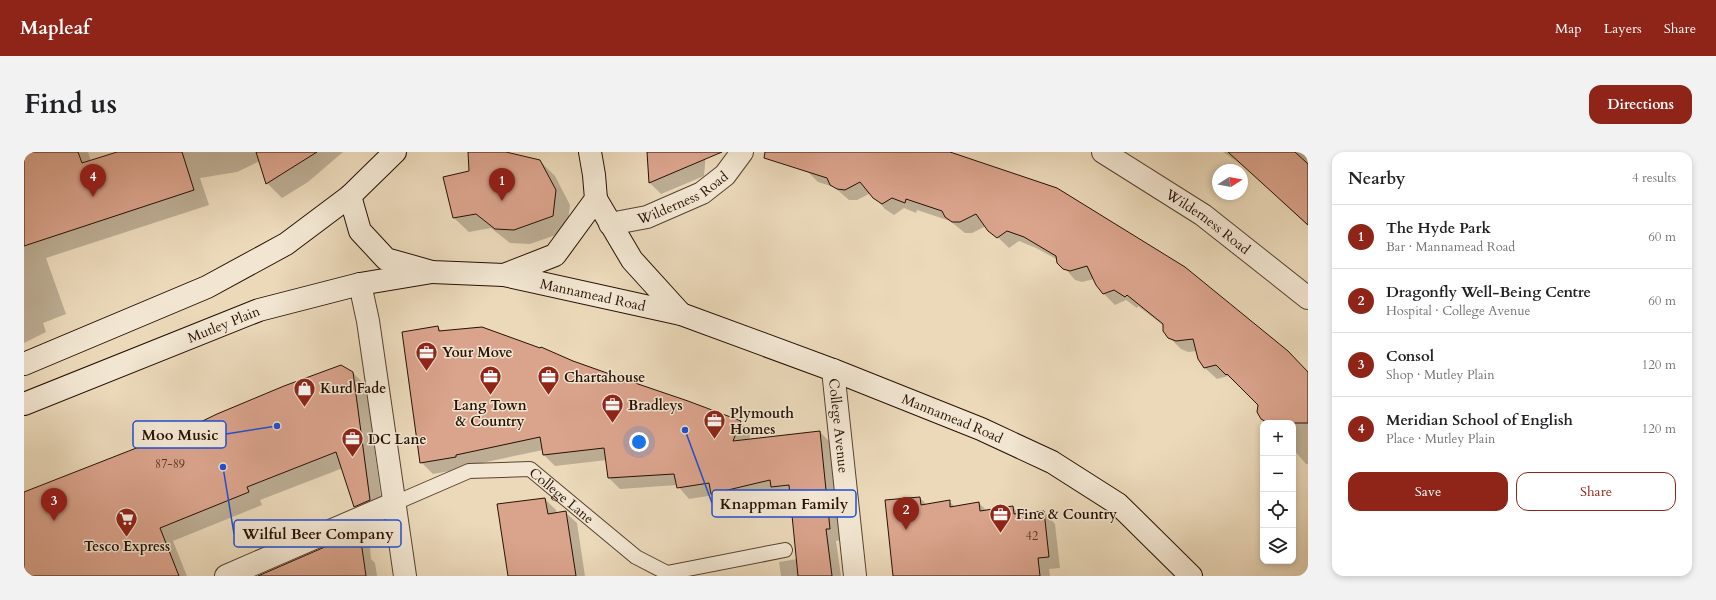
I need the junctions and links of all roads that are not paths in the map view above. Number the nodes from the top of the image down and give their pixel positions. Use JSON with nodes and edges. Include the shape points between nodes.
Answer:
{"nodes":[{"id":1,"x":395,"y":152,"type":"edge"},
{"id":2,"x":590,"y":152,"type":"edge"},
{"id":3,"x":742,"y":152,"type":"edge"},
{"id":4,"x":1103,"y":152,"type":"edge"},
{"id":5,"x":350,"y":196,"type":"junction"},
{"id":6,"x":596,"y":199,"type":"junction"},
{"id":7,"x":610,"y":224,"type":"junction"},
{"id":8,"x":432,"y":272,"type":"junction"},
{"id":9,"x":504,"y":275,"type":"junction"},
{"id":10,"x":360,"y":284,"type":"junction"},
{"id":11,"x":1308,"y":298,"type":"edge"},
{"id":12,"x":682,"y":314,"type":"junction"},
{"id":13,"x":24,"y":364,"type":"edge"},
{"id":14,"x":833,"y":370,"type":"junction"},
{"id":15,"x":24,"y":404,"type":"edge"},
{"id":16,"x":395,"y":503,"type":"junction"},
{"id":17,"x":785,"y":550,"type":"dead end"},
{"id":18,"x":667,"y":574,"type":"edge"},
{"id":19,"x":226,"y":576,"type":"edge"},
{"id":20,"x":405,"y":576,"type":"edge"},
{"id":21,"x":855,"y":576,"type":"edge"},
{"id":22,"x":1191,"y":576,"type":"edge"}],
"edges":[{"from":1,"to":5,"type":"main road"},
{"from":2,"to":6,"type":"main road"},
{"from":3,"to":7,"type":"main road","name":"Wilderness Road","via":[[725,175],[702,193],[647,217]]},
{"from":4,"to":11,"type":"main road","name":"Wilderness Road","via":[[1203,215]]},
{"from":5,"to":8,"type":"main road","via":[[360,231],[386,259]]},
{"from":5,"to":13,"type":"main road","via":[[286,244],[210,286]]},
{"from":6,"to":7,"type":"main road","name":"Mannamead Road"},
{"from":6,"to":9,"type":"main road","via":[[555,255]]},
{"from":7,"to":12,"type":"main road","name":"Mannamead Road","via":[[632,260]]},
{"from":8,"to":9,"type":"main road"},
{"from":8,"to":10,"type":"main road","name":"Mutley Plain"},
{"from":9,"to":12,"type":"main road","name":"Mannamead Road"},
{"from":10,"to":15,"type":"main road","name":"Mutley Plain","via":[[259,310]]},
{"from":10,"to":16,"type":"main road","via":[[368,321]]},
{"from":12,"to":14,"type":"main road","name":"Mannamead Road"},
{"from":14,"to":21,"type":"main road","name":"College Avenue"},
{"from":14,"to":22,"type":"main road","name":"Mannamead Road","via":[[981,429],[1052,462],[1118,504]]},
{"from":16,"to":18,"type":"lane","name":"College Lane","via":[[469,471],[530,469],[636,557]]},
{"from":16,"to":19,"type":"main road"},
{"from":16,"to":20,"type":"main road"},
{"from":17,"to":18,"type":"lane"}]}
